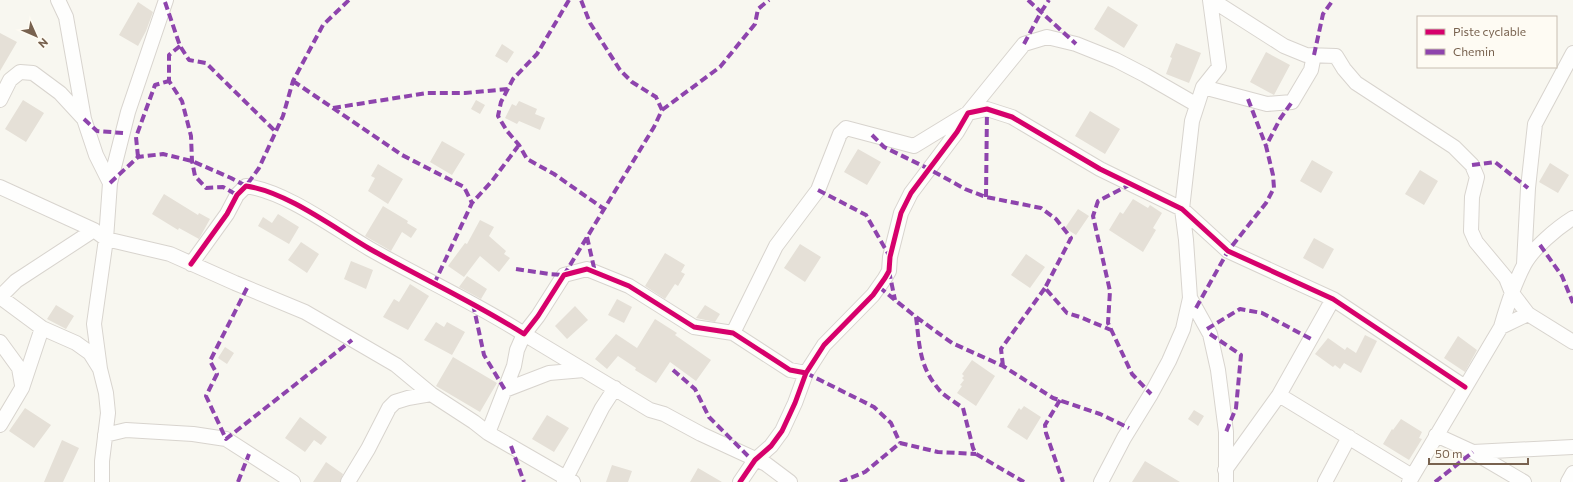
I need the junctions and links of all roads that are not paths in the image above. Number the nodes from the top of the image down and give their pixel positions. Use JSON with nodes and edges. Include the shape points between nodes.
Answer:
{"nodes":[{"id":1,"x":58,"y":0,"type":"edge"},
{"id":2,"x":166,"y":0,"type":"edge"},
{"id":3,"x":1211,"y":0,"type":"edge"},
{"id":4,"x":1573,"y":53,"type":"edge"},
{"id":5,"x":1314,"y":55,"type":"junction"},
{"id":6,"x":1202,"y":87,"type":"junction"},
{"id":7,"x":0,"y":100,"type":"edge"},
{"id":8,"x":1197,"y":105,"type":"junction"},
{"id":9,"x":968,"y":113,"type":"junction"},
{"id":10,"x":84,"y":119,"type":"junction"},
{"id":11,"x":110,"y":183,"type":"junction"},
{"id":12,"x":0,"y":187,"type":"edge"},
{"id":13,"x":1182,"y":209,"type":"junction"},
{"id":14,"x":1573,"y":218,"type":"edge"},
{"id":15,"x":94,"y":230,"type":"junction"},
{"id":16,"x":106,"y":239,"type":"junction"},
{"id":17,"x":191,"y":264,"type":"junction"},
{"id":18,"x":1524,"y":264,"type":"junction"},
{"id":19,"x":1512,"y":293,"type":"junction"},
{"id":20,"x":0,"y":297,"type":"edge"},
{"id":21,"x":1190,"y":298,"type":"junction"},
{"id":22,"x":1333,"y":299,"type":"junction"},
{"id":23,"x":1528,"y":314,"type":"junction"},
{"id":24,"x":1501,"y":327,"type":"junction"},
{"id":25,"x":42,"y":328,"type":"junction"},
{"id":26,"x":733,"y":333,"type":"junction"},
{"id":27,"x":524,"y":334,"type":"junction"},
{"id":28,"x":0,"y":342,"type":"edge"},
{"id":29,"x":1573,"y":342,"type":"edge"},
{"id":30,"x":100,"y":369,"type":"junction"},
{"id":31,"x":584,"y":370,"type":"junction"},
{"id":32,"x":806,"y":373,"type":"junction"},
{"id":33,"x":1465,"y":387,"type":"junction"},
{"id":34,"x":22,"y":388,"type":"junction"},
{"id":35,"x":615,"y":388,"type":"junction"},
{"id":36,"x":505,"y":390,"type":"junction"},
{"id":37,"x":431,"y":394,"type":"junction"},
{"id":38,"x":1279,"y":395,"type":"junction"},
{"id":39,"x":0,"y":425,"type":"edge"},
{"id":40,"x":488,"y":433,"type":"junction"},
{"id":41,"x":105,"y":435,"type":"junction"},
{"id":42,"x":1436,"y":435,"type":"junction"},
{"id":43,"x":1349,"y":437,"type":"junction"},
{"id":44,"x":1573,"y":447,"type":"edge"},
{"id":45,"x":1473,"y":452,"type":"junction"},
{"id":46,"x":755,"y":460,"type":"junction"},
{"id":47,"x":1573,"y":473,"type":"edge"},
{"id":48,"x":1226,"y":476,"type":"edge"},
{"id":49,"x":1410,"y":479,"type":"edge"},
{"id":50,"x":568,"y":481,"type":"edge"},
{"id":51,"x":102,"y":482,"type":"edge"},
{"id":52,"x":293,"y":482,"type":"edge"},
{"id":53,"x":348,"y":482,"type":"edge"},
{"id":54,"x":740,"y":482,"type":"edge"},
{"id":55,"x":790,"y":482,"type":"edge"},
{"id":56,"x":1101,"y":482,"type":"edge"},
{"id":57,"x":1325,"y":482,"type":"edge"},
{"id":58,"x":1524,"y":482,"type":"edge"},
{"id":59,"x":1568,"y":482,"type":"edge"}],
"edges":[{"from":1,"to":10,"type":"street","via":[[66,17]]},
{"from":2,"to":11,"type":"street","via":[[128,112]]},
{"from":3,"to":5,"type":"street","via":[[1284,46],[1306,55]]},
{"from":3,"to":6,"type":"street","via":[[1219,67]]},
{"from":4,"to":18,"type":"street","via":[[1535,124]]},
{"from":5,"to":6,"type":"street","via":[[1311,70],[1292,102],[1266,104]]},
{"from":5,"to":19,"type":"street","via":[[1336,56],[1356,83],[1454,147],[1472,165],[1477,178],[1472,198],[1471,232],[1476,242],[1506,278]]},
{"from":6,"to":8,"type":"street"},
{"from":7,"to":10,"type":"street","via":[[10,80],[20,72],[33,73],[60,93]]},
{"from":8,"to":9,"type":"street","via":[[1116,60],[1076,44],[1047,37],[1024,44]]},
{"from":8,"to":13,"type":"street","via":[[1192,121]]},
{"from":9,"to":13,"type":"street","via":[[987,109],[1012,117],[1100,168]]},
{"from":9,"to":26,"type":"street","via":[[914,146],[846,128],[840,134],[818,190],[776,246]]},
{"from":9,"to":32,"type":"street","via":[[957,132],[911,193],[901,213],[889,271],[885,278],[873,295],[824,345]]},
{"from":10,"to":11,"type":"street","via":[[96,155]]},
{"from":11,"to":16,"type":"street"},
{"from":12,"to":15,"type":"street"},
{"from":13,"to":21,"type":"street"},
{"from":13,"to":22,"type":"street","via":[[1228,251]]},
{"from":14,"to":18,"type":"street","via":[[1540,245]]},
{"from":15,"to":16,"type":"street"},
{"from":15,"to":20,"type":"street","via":[[16,281]]},
{"from":16,"to":17,"type":"street","via":[[170,254]]},
{"from":16,"to":30,"type":"street","via":[[94,324]]},
{"from":17,"to":27,"type":"street","via":[[227,214],[237,195],[246,186],[260,188],[288,200],[370,249]]},
{"from":17,"to":37,"type":"street","via":[[305,312],[396,365]]},
{"from":18,"to":19,"type":"street"},
{"from":19,"to":23,"type":"street"},
{"from":19,"to":24,"type":"street"},
{"from":20,"to":25,"type":"street"},
{"from":21,"to":48,"type":"street","via":[[1210,334],[1218,370],[1226,432]]},
{"from":21,"to":56,"type":"street","via":[[1183,329],[1169,361]]},
{"from":22,"to":33,"type":"street"},
{"from":22,"to":38,"type":"street"},
{"from":23,"to":24,"type":"street"},
{"from":23,"to":29,"type":"street"},
{"from":24,"to":33,"type":"street"},
{"from":25,"to":30,"type":"street","via":[[76,343],[90,353]]},
{"from":25,"to":34,"type":"street"},
{"from":26,"to":27,"type":"street","via":[[694,327],[629,286],[587,269],[564,275]]},
{"from":26,"to":32,"type":"street","via":[[790,370]]},
{"from":27,"to":31,"type":"street"},
{"from":27,"to":36,"type":"street"},
{"from":28,"to":34,"type":"street","via":[[19,368]]},
{"from":30,"to":41,"type":"street","via":[[108,413]]},
{"from":31,"to":35,"type":"street"},
{"from":31,"to":36,"type":"street","via":[[549,373]]},
{"from":32,"to":46,"type":"street","via":[[782,432]]},
{"from":33,"to":42,"type":"street"},
{"from":34,"to":39,"type":"street"},
{"from":35,"to":46,"type":"street","via":[[650,410],[664,414]]},
{"from":35,"to":50,"type":"street","via":[[602,408]]},
{"from":36,"to":40,"type":"street"},
{"from":37,"to":40,"type":"street"},
{"from":37,"to":53,"type":"street","via":[[395,402],[389,408]]},
{"from":38,"to":43,"type":"street"},
{"from":38,"to":48,"type":"street"},
{"from":40,"to":50,"type":"street"},
{"from":41,"to":51,"type":"street"},
{"from":41,"to":52,"type":"street","via":[[126,430],[193,434],[226,439]]},
{"from":42,"to":45,"type":"street"},
{"from":42,"to":49,"type":"street"},
{"from":43,"to":49,"type":"street"},
{"from":43,"to":57,"type":"street"},
{"from":44,"to":45,"type":"street"},
{"from":45,"to":58,"type":"street"},
{"from":46,"to":54,"type":"street"},
{"from":46,"to":55,"type":"street","via":[[766,464]]},
{"from":47,"to":59,"type":"street"}]}
